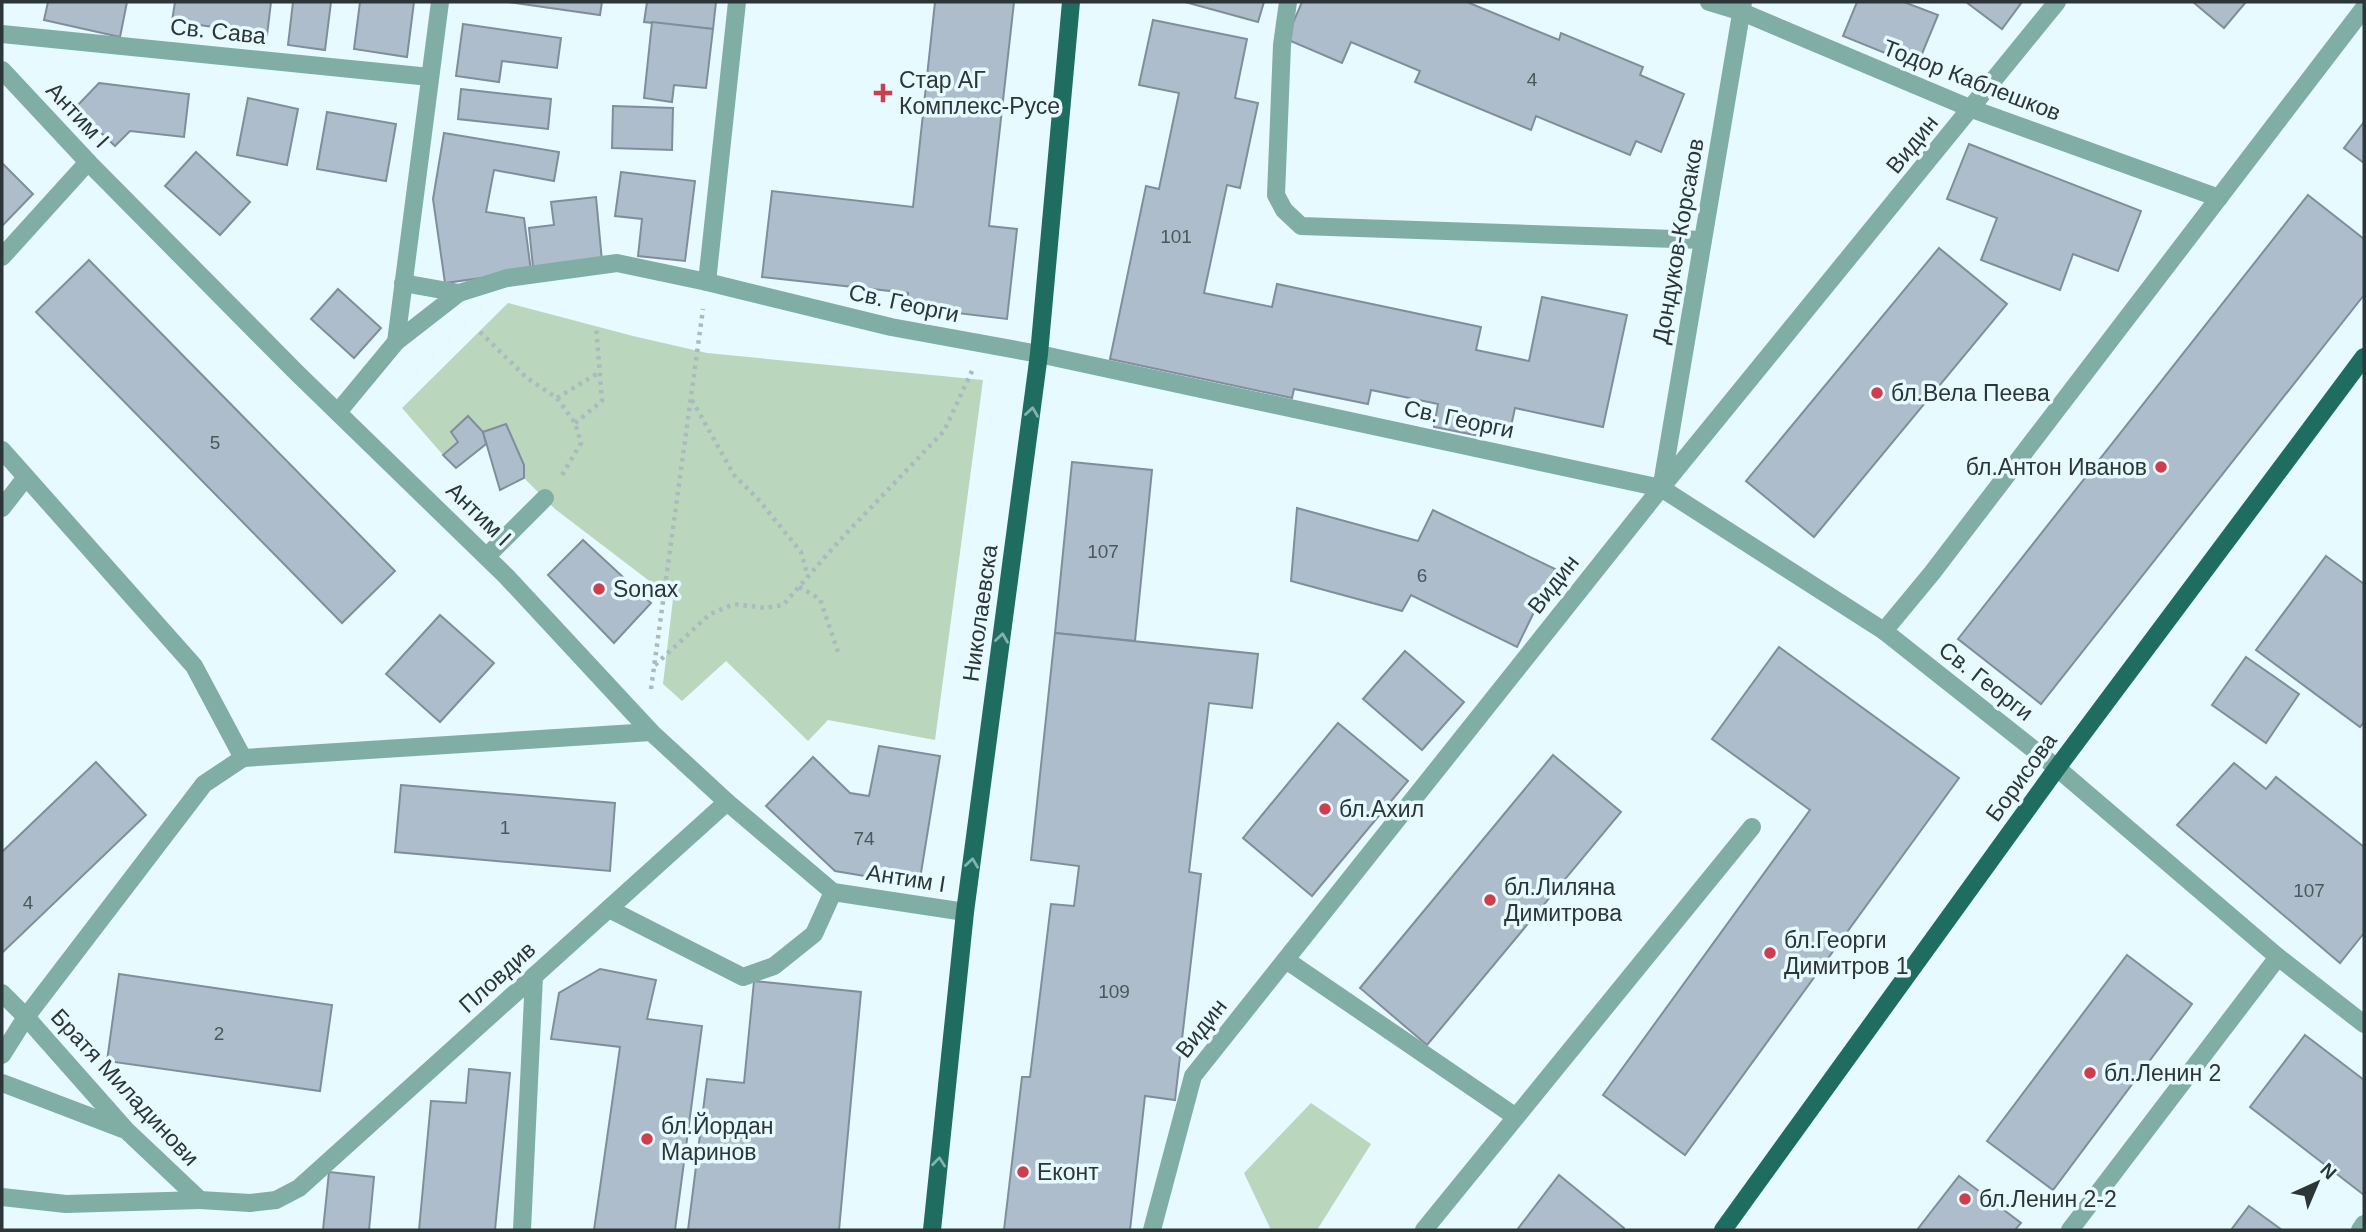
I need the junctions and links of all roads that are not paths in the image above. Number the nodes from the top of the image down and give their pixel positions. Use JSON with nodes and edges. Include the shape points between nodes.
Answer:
{"nodes":[{"id":1,"x":440,"y":2,"type":"edge"},
{"id":2,"x":737,"y":2,"type":"edge"},
{"id":3,"x":1071,"y":2,"type":"edge"},
{"id":4,"x":1288,"y":2,"type":"edge"},
{"id":5,"x":1709,"y":2,"type":"edge"},
{"id":6,"x":2057,"y":2,"type":"edge"},
{"id":7,"x":1743,"y":7,"type":"edge"},
{"id":8,"x":2364,"y":8,"type":"edge"},
{"id":9,"x":2,"y":34,"type":"edge"},
{"id":10,"x":2,"y":70,"type":"edge"},
{"id":11,"x":429,"y":77,"type":"junction"},
{"id":12,"x":1972,"y":109,"type":"junction"},
{"id":13,"x":88,"y":162,"type":"junction"},
{"id":14,"x":2219,"y":198,"type":"junction"},
{"id":15,"x":1703,"y":240,"type":"junction"},
{"id":16,"x":2,"y":257,"type":"edge"},
{"id":17,"x":403,"y":282,"type":"junction"},
{"id":18,"x":706,"y":282,"type":"junction"},
{"id":19,"x":459,"y":293,"type":"junction"},
{"id":20,"x":396,"y":342,"type":"junction"},
{"id":21,"x":1039,"y":354,"type":"junction"},
{"id":22,"x":2364,"y":357,"type":"edge"},
{"id":23,"x":338,"y":412,"type":"junction"},
{"id":24,"x":2,"y":450,"type":"edge"},
{"id":25,"x":26,"y":477,"type":"junction"},
{"id":26,"x":1661,"y":488,"type":"junction"},
{"id":27,"x":545,"y":499,"type":"road end"},
{"id":28,"x":2,"y":508,"type":"edge"},
{"id":29,"x":487,"y":556,"type":"junction"},
{"id":30,"x":1884,"y":631,"type":"junction"},
{"id":31,"x":651,"y":732,"type":"junction"},
{"id":32,"x":243,"y":758,"type":"junction"},
{"id":33,"x":2057,"y":768,"type":"junction"},
{"id":34,"x":727,"y":802,"type":"junction"},
{"id":35,"x":1752,"y":827,"type":"dead end"},
{"id":36,"x":833,"y":892,"type":"junction"},
{"id":37,"x":609,"y":909,"type":"junction"},
{"id":38,"x":965,"y":912,"type":"junction"},
{"id":39,"x":2278,"y":957,"type":"junction"},
{"id":40,"x":1286,"y":960,"type":"junction"},
{"id":41,"x":534,"y":976,"type":"junction"},
{"id":42,"x":2,"y":993,"type":"edge"},
{"id":43,"x":26,"y":1017,"type":"junction"},
{"id":44,"x":2364,"y":1024,"type":"edge"},
{"id":45,"x":2,"y":1055,"type":"edge"},
{"id":46,"x":2,"y":1083,"type":"edge"},
{"id":47,"x":1516,"y":1117,"type":"junction"},
{"id":48,"x":126,"y":1130,"type":"junction"},
{"id":49,"x":299,"y":1188,"type":"joint"},
{"id":50,"x":2,"y":1197,"type":"edge"},
{"id":51,"x":200,"y":1200,"type":"junction"},
{"id":52,"x":2364,"y":1224,"type":"edge"},
{"id":53,"x":522,"y":1230,"type":"edge"},
{"id":54,"x":932,"y":1230,"type":"edge"},
{"id":55,"x":1152,"y":1230,"type":"edge"},
{"id":56,"x":1424,"y":1230,"type":"edge"},
{"id":57,"x":1723,"y":1230,"type":"edge"},
{"id":58,"x":2070,"y":1230,"type":"edge"},
{"id":59,"x":2360,"y":1230,"type":"edge"}],
"edges":[{"from":1,"to":11,"type":"street"},
{"from":2,"to":18,"type":"street"},
{"from":3,"to":21,"type":"main road","name":"Николаевска"},
{"from":4,"to":15,"type":"street","via":[[1276,195],[1301,226]]},
{"from":5,"to":7,"type":"street","name":"Тодор Каблешков"},
{"from":6,"to":12,"type":"street","name":"Видин"},
{"from":7,"to":12,"type":"street","name":"Тодор Каблешков"},
{"from":7,"to":15,"type":"street","name":"Дондуков-Корсаков"},
{"from":8,"to":14,"type":"street"},
{"from":9,"to":11,"type":"street","name":"Св. Сава"},
{"from":10,"to":13,"type":"street","name":"Антим I"},
{"from":11,"to":17,"type":"street"},
{"from":12,"to":14,"type":"street","name":"Тодор Каблешков"},
{"from":12,"to":26,"type":"street","name":"Видин"},
{"from":13,"to":16,"type":"street"},
{"from":13,"to":23,"type":"street","name":"Антим I"},
{"from":14,"to":30,"type":"street"},
{"from":15,"to":26,"type":"street","name":"Дондуков-Корсаков"},
{"from":17,"to":19,"type":"street"},
{"from":17,"to":20,"type":"street"},
{"from":18,"to":19,"type":"street","name":"Св. Георги","via":[[617,263],[507,278]]},
{"from":18,"to":21,"type":"street","name":"Св. Георги","via":[[891,327]]},
{"from":19,"to":20,"type":"street","name":"Св. Георги"},
{"from":20,"to":23,"type":"street","name":"Св. Георги"},
{"from":21,"to":26,"type":"street","name":"Св. Георги"},
{"from":38,"to":21,"type":"main road","name":"Николаевска","one_way":true},
{"from":22,"to":33,"type":"main road","name":"Борисова"},
{"from":23,"to":29,"type":"street","name":"Антим I"},
{"from":24,"to":25,"type":"street"},
{"from":25,"to":28,"type":"street"},
{"from":25,"to":32,"type":"street","via":[[194,666]]},
{"from":26,"to":30,"type":"street","name":"Св. Георги"},
{"from":26,"to":40,"type":"street","name":"Видин"},
{"from":27,"to":29,"type":"street"},
{"from":29,"to":31,"type":"street","name":"Антим I"},
{"from":30,"to":33,"type":"street","name":"Св. Георги"},
{"from":31,"to":32,"type":"street"},
{"from":31,"to":34,"type":"street","name":"Антим I"},
{"from":32,"to":43,"type":"street","via":[[204,784]]},
{"from":33,"to":39,"type":"street","name":"Св. Георги"},
{"from":33,"to":57,"type":"main road","name":"Борисова"},
{"from":34,"to":36,"type":"street","name":"Антим I"},
{"from":34,"to":37,"type":"street","name":"Пловдив"},
{"from":35,"to":47,"type":"street"},
{"from":36,"to":37,"type":"street","via":[[814,934],[775,966],[743,977]]},
{"from":36,"to":38,"type":"street","name":"Антим I"},
{"from":37,"to":41,"type":"street","name":"Пловдив"},
{"from":54,"to":38,"type":"main road","name":"Николаевска","one_way":true},
{"from":39,"to":44,"type":"street","name":"Св. Георги"},
{"from":39,"to":58,"type":"street"},
{"from":40,"to":47,"type":"street"},
{"from":40,"to":55,"type":"street","name":"Видин","via":[[1193,1076]]},
{"from":41,"to":49,"type":"street","name":"Пловдив"},
{"from":41,"to":53,"type":"street"},
{"from":42,"to":43,"type":"street","name":"Братя Миладинови"},
{"from":43,"to":45,"type":"street"},
{"from":43,"to":48,"type":"street","name":"Братя Миладинови"},
{"from":46,"to":48,"type":"street"},
{"from":47,"to":56,"type":"street"},
{"from":48,"to":51,"type":"street","name":"Братя Миладинови"},
{"from":49,"to":51,"type":"street","name":"Братя Миладинови","via":[[276,1200]]},
{"from":50,"to":51,"type":"street","via":[[66,1204]]},
{"from":52,"to":59,"type":"street"}]}
